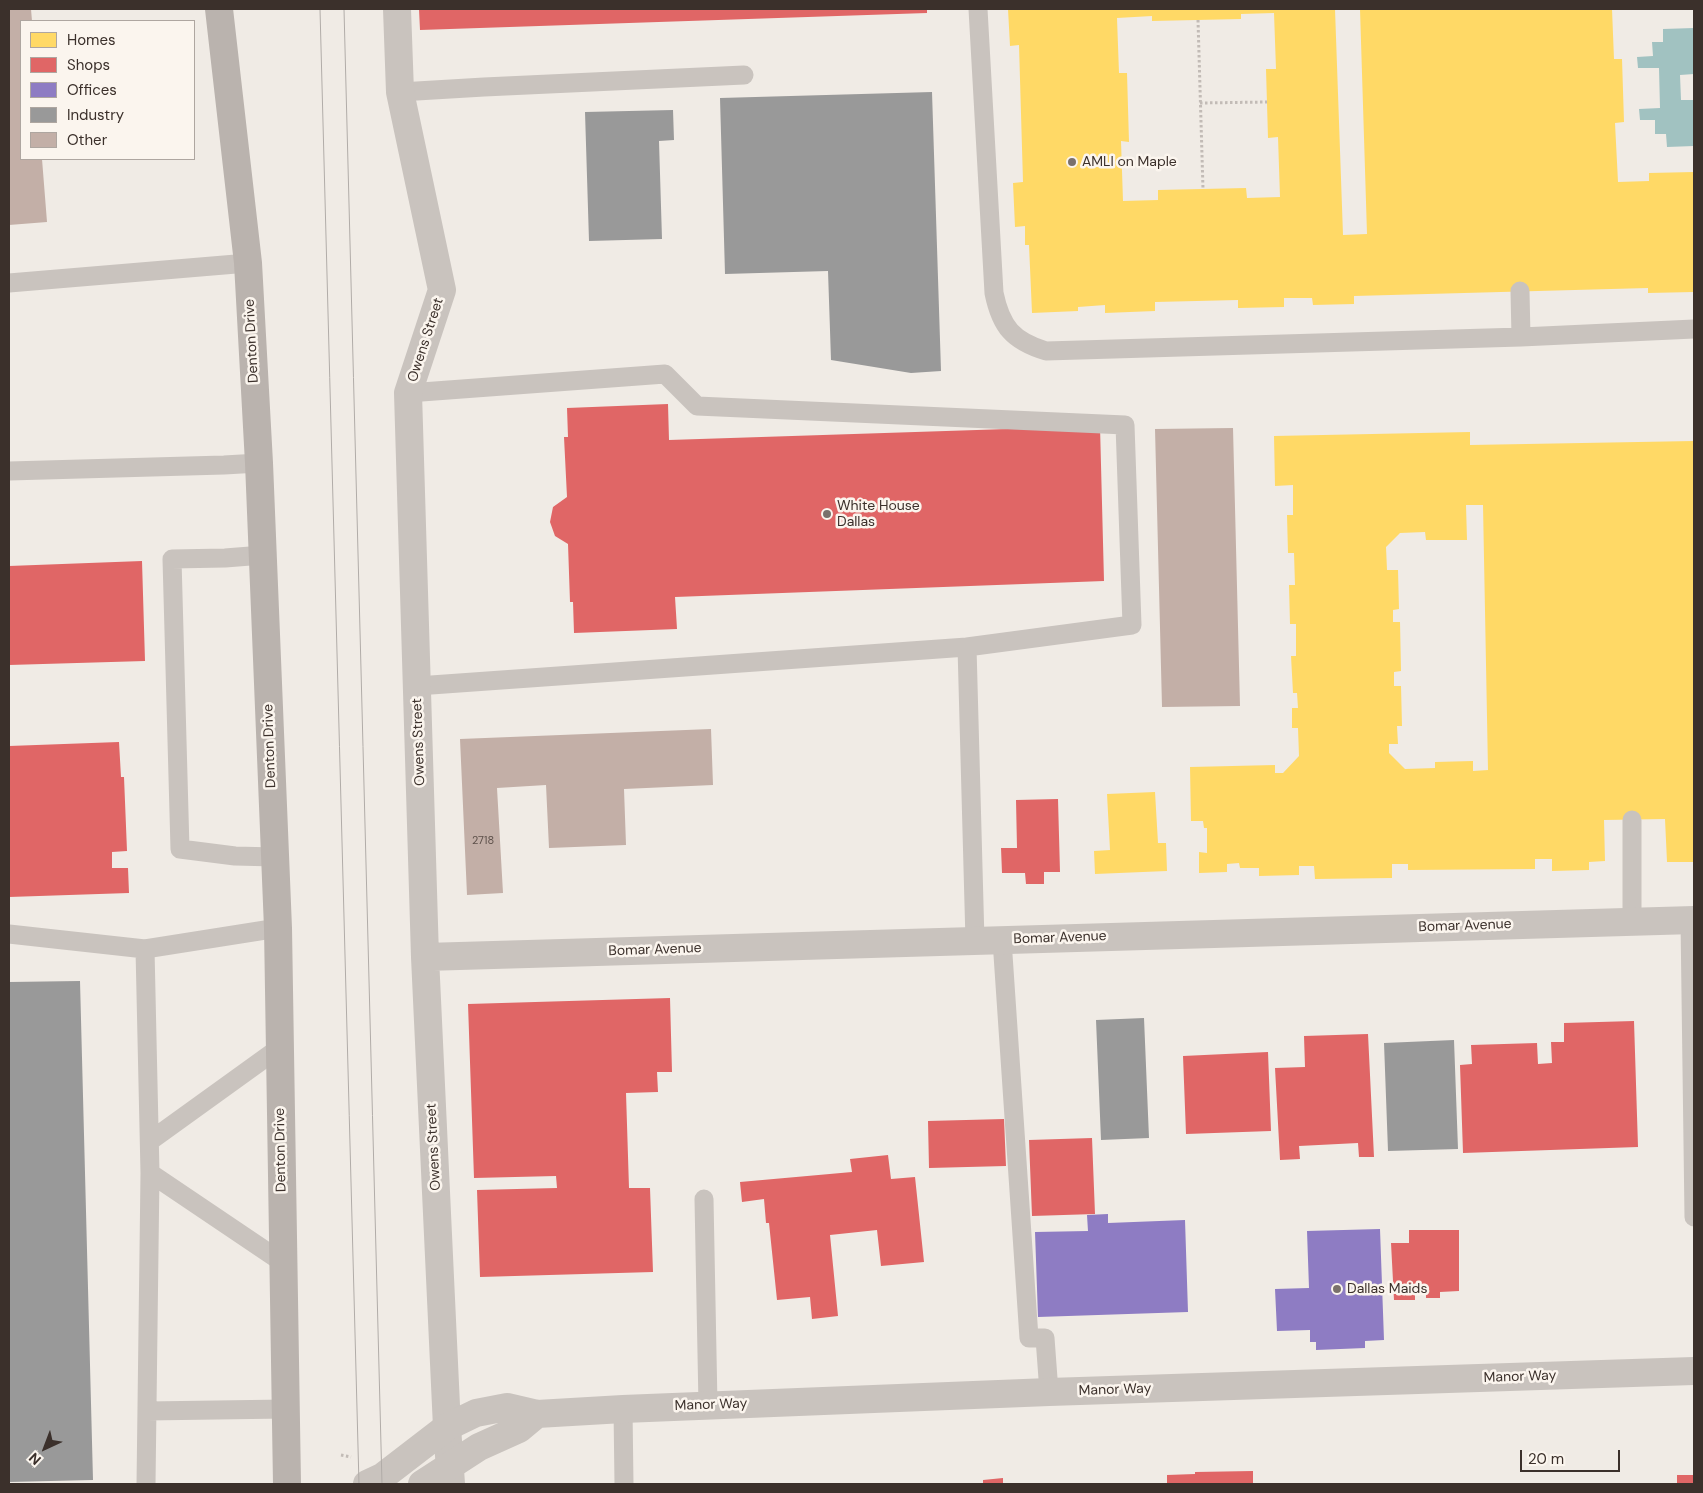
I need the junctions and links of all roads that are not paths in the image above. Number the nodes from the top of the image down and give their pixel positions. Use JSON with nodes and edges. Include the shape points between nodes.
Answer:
{"nodes":[{"id":1,"x":220,"y":9,"type":"edge"},
{"id":2,"x":397,"y":9,"type":"edge"},
{"id":3,"x":978,"y":9,"type":"edge"},
{"id":4,"x":744,"y":75,"type":"dead end"},
{"id":5,"x":400,"y":92,"type":"junction"},
{"id":6,"x":248,"y":263,"type":"junction"},
{"id":7,"x":9,"y":283,"type":"edge"},
{"id":8,"x":1520,"y":291,"type":"dead end"},
{"id":9,"x":1694,"y":329,"type":"edge"},
{"id":10,"x":1520,"y":337,"type":"junction"},
{"id":11,"x":408,"y":393,"type":"junction"},
{"id":12,"x":259,"y":463,"type":"junction"},
{"id":13,"x":9,"y":471,"type":"edge"},
{"id":14,"x":263,"y":556,"type":"junction"},
{"id":15,"x":967,"y":646,"type":"junction"},
{"id":16,"x":417,"y":686,"type":"junction"},
{"id":17,"x":1632,"y":820,"type":"dead end"},
{"id":18,"x":275,"y":857,"type":"junction"},
{"id":19,"x":1692,"y":920,"type":"edge"},
{"id":20,"x":1632,"y":922,"type":"junction"},
{"id":21,"x":278,"y":928,"type":"junction"},
{"id":22,"x":9,"y":934,"type":"edge"},
{"id":23,"x":1002,"y":940,"type":"junction"},
{"id":24,"x":975,"y":941,"type":"junction"},
{"id":25,"x":145,"y":949,"type":"junction"},
{"id":26,"x":425,"y":957,"type":"junction"},
{"id":27,"x":279,"y":1048,"type":"junction"},
{"id":28,"x":150,"y":1141,"type":"junction"},
{"id":29,"x":150,"y":1173,"type":"junction"},
{"id":30,"x":704,"y":1199,"type":"dead end"},
{"id":31,"x":1694,"y":1217,"type":"edge"},
{"id":32,"x":282,"y":1262,"type":"junction"},
{"id":33,"x":1694,"y":1371,"type":"edge"},
{"id":34,"x":1049,"y":1392,"type":"junction"},
{"id":35,"x":708,"y":1405,"type":"junction"},
{"id":36,"x":286,"y":1409,"type":"junction"},
{"id":37,"x":623,"y":1409,"type":"junction"},
{"id":38,"x":148,"y":1411,"type":"junction"},
{"id":39,"x":537,"y":1414,"type":"junction"},
{"id":40,"x":447,"y":1427,"type":"junction"},
{"id":41,"x":451,"y":1474,"type":"edge"},
{"id":42,"x":146,"y":1484,"type":"edge"},
{"id":43,"x":287,"y":1484,"type":"edge"},
{"id":44,"x":367,"y":1484,"type":"edge"},
{"id":45,"x":422,"y":1484,"type":"edge"},
{"id":46,"x":624,"y":1484,"type":"edge"}],
"edges":[{"from":1,"to":6,"type":"main road","name":"Denton Drive"},
{"from":2,"to":5,"type":"street","name":"Owens Street"},
{"from":3,"to":10,"type":"lane","via":[[994,293],[1005,325],[1030,346],[1046,350]]},
{"from":4,"to":5,"type":"lane"},
{"from":5,"to":11,"type":"street","name":"Owens Street","via":[[442,290]]},
{"from":6,"to":7,"type":"lane"},
{"from":6,"to":12,"type":"main road","name":"Denton Drive"},
{"from":8,"to":10,"type":"lane"},
{"from":9,"to":10,"type":"lane"},
{"from":11,"to":15,"type":"lane","via":[[665,374],[696,406],[1125,425],[1132,624]]},
{"from":11,"to":16,"type":"street","name":"Owens Street"},
{"from":12,"to":13,"type":"lane"},
{"from":12,"to":14,"type":"main road","name":"Denton Drive"},
{"from":14,"to":18,"type":"main road","name":"Denton Drive"},
{"from":14,"to":18,"type":"lane","via":[[172,559],[180,849]]},
{"from":15,"to":16,"type":"lane"},
{"from":15,"to":24,"type":"lane"},
{"from":16,"to":26,"type":"street","name":"Owens Street"},
{"from":17,"to":20,"type":"lane"},
{"from":18,"to":21,"type":"main road","name":"Denton Drive"},
{"from":19,"to":20,"type":"street","name":"Bomar Avenue"},
{"from":19,"to":31,"type":"lane"},
{"from":20,"to":23,"type":"street","name":"Bomar Avenue"},
{"from":21,"to":25,"type":"lane"},
{"from":21,"to":27,"type":"main road","name":"Denton Drive"},
{"from":22,"to":25,"type":"lane"},
{"from":23,"to":24,"type":"street","name":"Bomar Avenue"},
{"from":23,"to":34,"type":"lane","via":[[1029,1338],[1045,1338]]},
{"from":24,"to":26,"type":"street","name":"Bomar Avenue"},
{"from":25,"to":28,"type":"lane"},
{"from":26,"to":40,"type":"street","name":"Owens Street"},
{"from":27,"to":28,"type":"lane"},
{"from":27,"to":32,"type":"main road","name":"Denton Drive"},
{"from":28,"to":29,"type":"lane"},
{"from":29,"to":32,"type":"lane"},
{"from":29,"to":38,"type":"lane"},
{"from":30,"to":35,"type":"lane"},
{"from":32,"to":36,"type":"main road","name":"Denton Drive"},
{"from":33,"to":34,"type":"street","name":"Manor Way"},
{"from":34,"to":35,"type":"street","name":"Manor Way"},
{"from":35,"to":37,"type":"street","name":"Manor Way"},
{"from":36,"to":38,"type":"lane"},
{"from":36,"to":43,"type":"main road","name":"Denton Drive"},
{"from":37,"to":39,"type":"street","name":"Manor Way"},
{"from":37,"to":46,"type":"lane"},
{"from":38,"to":42,"type":"lane"},
{"from":39,"to":40,"type":"street","name":"Manor Way","via":[[508,1407],[476,1413]]},
{"from":39,"to":41,"type":"street","via":[[519,1429],[478,1447]]},
{"from":40,"to":41,"type":"street","name":"Owens Street"},
{"from":40,"to":44,"type":"street","name":"Manor Way"},
{"from":41,"to":45,"type":"street"}]}
